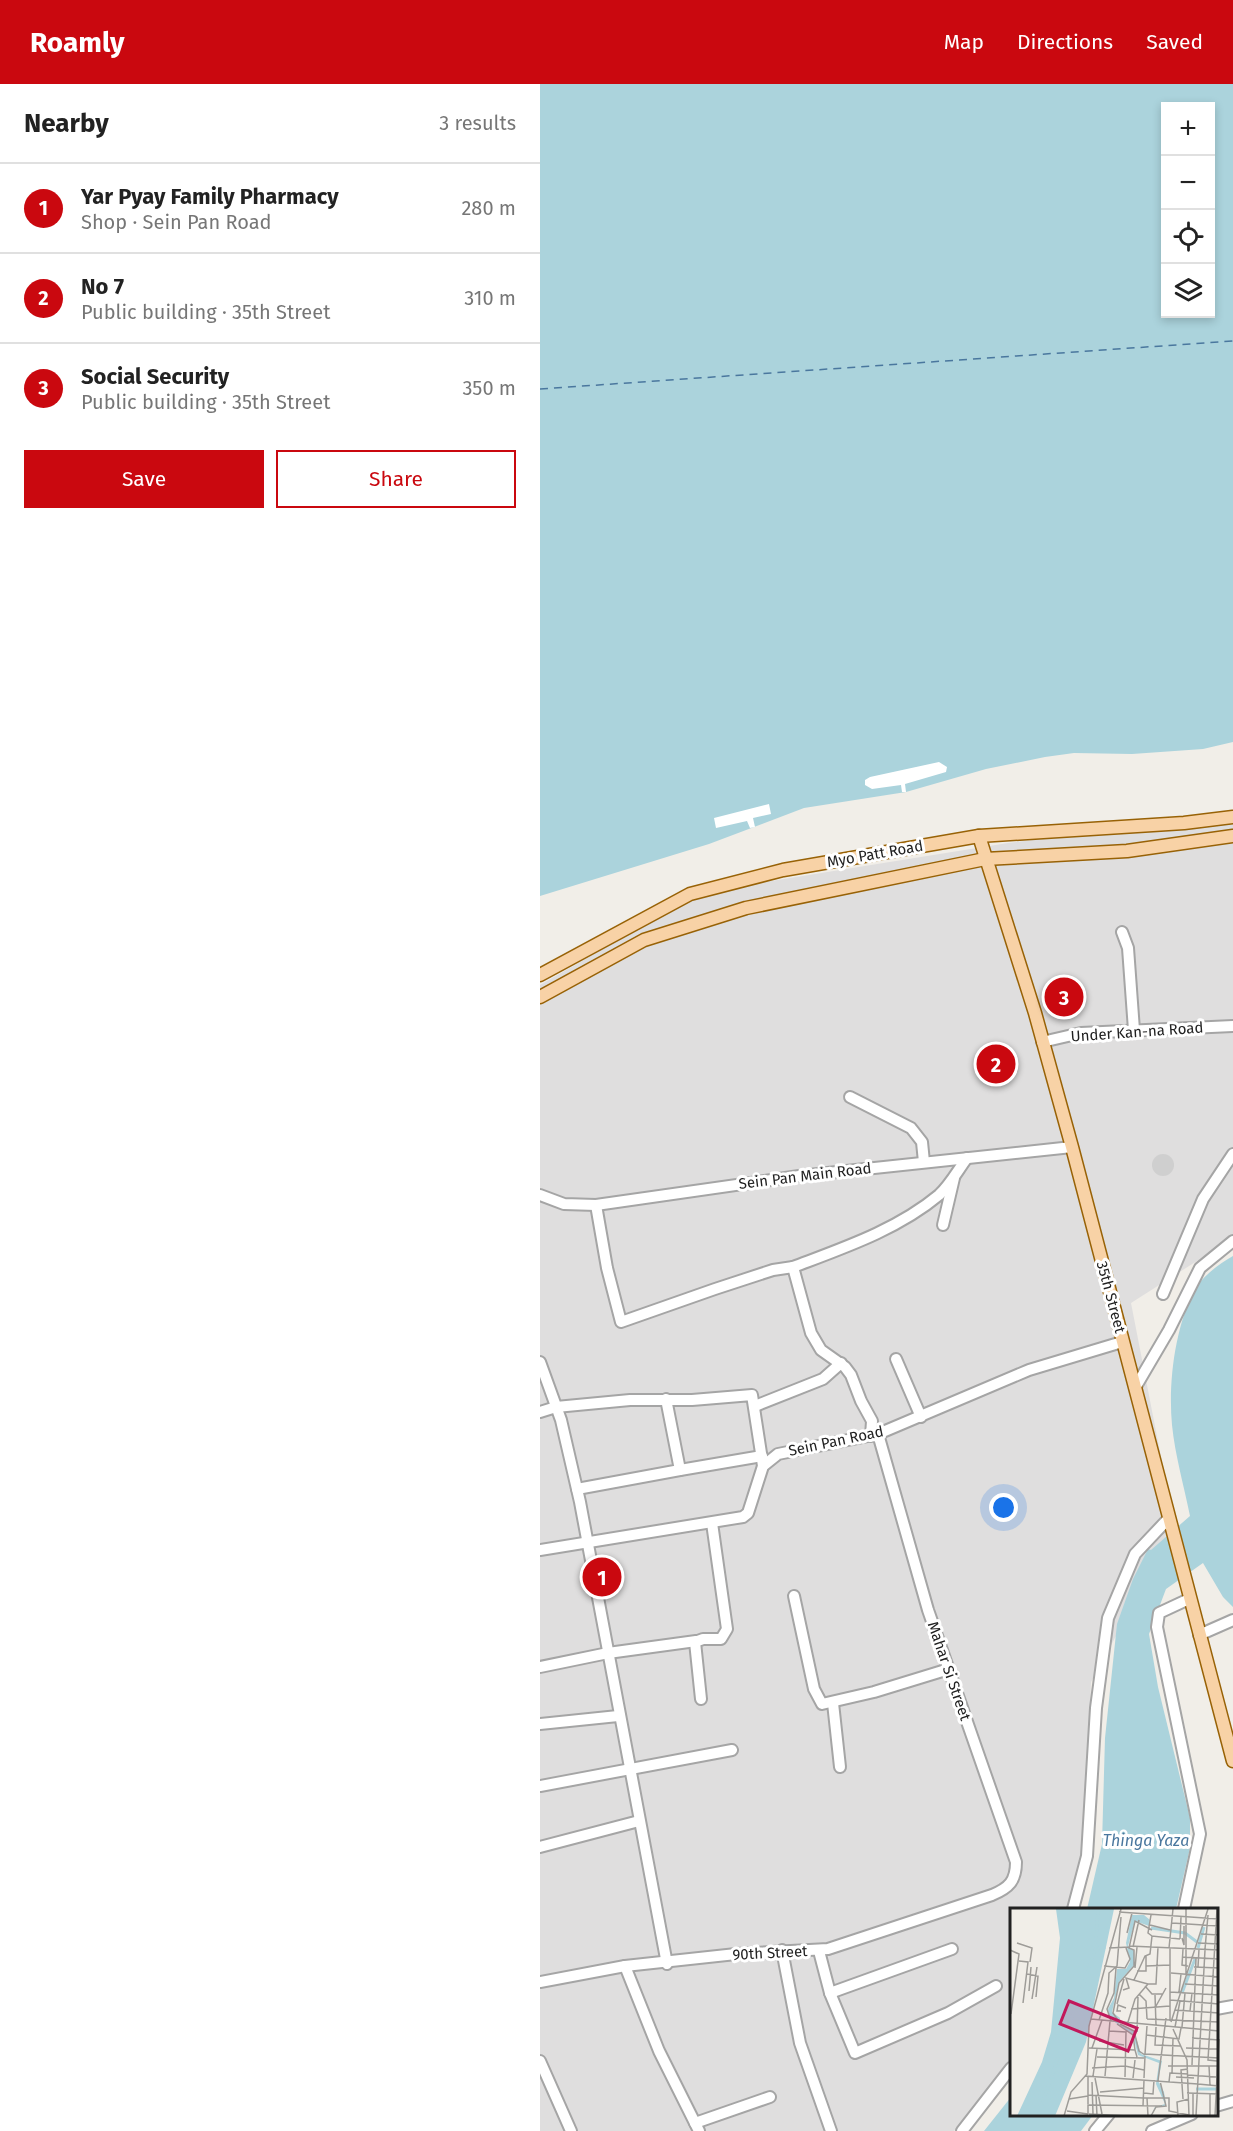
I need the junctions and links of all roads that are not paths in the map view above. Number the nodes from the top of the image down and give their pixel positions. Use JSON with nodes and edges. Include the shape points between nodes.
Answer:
{"nodes":[{"id":1,"x":1233,"y":817,"type":"edge"},
{"id":2,"x":979,"y":836,"type":"junction"},
{"id":3,"x":1233,"y":836,"type":"edge"},
{"id":4,"x":985,"y":859,"type":"junction"},
{"id":5,"x":1122,"y":932,"type":"dead end"},
{"id":6,"x":540,"y":975,"type":"edge"},
{"id":7,"x":540,"y":997,"type":"edge"},
{"id":8,"x":1233,"y":1026,"type":"edge"},
{"id":9,"x":1134,"y":1030,"type":"junction"},
{"id":10,"x":1042,"y":1042,"type":"junction"},
{"id":11,"x":850,"y":1097,"type":"dead end"},
{"id":12,"x":1071,"y":1147,"type":"junction"},
{"id":13,"x":1233,"y":1154,"type":"edge"},
{"id":14,"x":967,"y":1158,"type":"junction"},
{"id":15,"x":924,"y":1162,"type":"junction"},
{"id":16,"x":955,"y":1175,"type":"junction"},
{"id":17,"x":540,"y":1195,"type":"edge"},
{"id":18,"x":596,"y":1205,"type":"junction"},
{"id":19,"x":943,"y":1225,"type":"dead end"},
{"id":20,"x":1233,"y":1241,"type":"edge"},
{"id":21,"x":793,"y":1267,"type":"junction"},
{"id":22,"x":1163,"y":1294,"type":"dead end"},
{"id":23,"x":1122,"y":1342,"type":"junction"},
{"id":24,"x":896,"y":1359,"type":"dead end"},
{"id":25,"x":540,"y":1362,"type":"edge"},
{"id":26,"x":841,"y":1363,"type":"junction"},
{"id":27,"x":1135,"y":1388,"type":"junction"},
{"id":28,"x":666,"y":1399,"type":"junction"},
{"id":29,"x":755,"y":1406,"type":"junction"},
{"id":30,"x":556,"y":1407,"type":"junction"},
{"id":31,"x":540,"y":1412,"type":"edge"},
{"id":32,"x":921,"y":1417,"type":"junction"},
{"id":33,"x":875,"y":1435,"type":"junction"},
{"id":34,"x":762,"y":1461,"type":"junction"},
{"id":35,"x":680,"y":1470,"type":"junction"},
{"id":36,"x":577,"y":1490,"type":"junction"},
{"id":37,"x":1171,"y":1522,"type":"junction"},
{"id":38,"x":712,"y":1523,"type":"junction"},
{"id":39,"x":588,"y":1543,"type":"junction"},
{"id":40,"x":540,"y":1550,"type":"edge"},
{"id":41,"x":794,"y":1596,"type":"dead end"},
{"id":42,"x":1189,"y":1599,"type":"junction"},
{"id":43,"x":1233,"y":1620,"type":"edge"},
{"id":44,"x":1198,"y":1635,"type":"junction"},
{"id":45,"x":696,"y":1641,"type":"junction"},
{"id":46,"x":608,"y":1653,"type":"junction"},
{"id":47,"x":540,"y":1667,"type":"edge"},
{"id":48,"x":949,"y":1669,"type":"junction"},
{"id":49,"x":700,"y":1700,"type":"dead end"},
{"id":50,"x":833,"y":1703,"type":"junction"},
{"id":51,"x":618,"y":1716,"type":"junction"},
{"id":52,"x":540,"y":1724,"type":"edge"},
{"id":53,"x":732,"y":1750,"type":"dead end"},
{"id":54,"x":1233,"y":1761,"type":"edge"},
{"id":55,"x":840,"y":1767,"type":"dead end"},
{"id":56,"x":629,"y":1768,"type":"junction"},
{"id":57,"x":540,"y":1786,"type":"edge"},
{"id":58,"x":639,"y":1821,"type":"junction"},
{"id":59,"x":540,"y":1846,"type":"edge"},
{"id":60,"x":992,"y":1895,"type":"joint"},
{"id":61,"x":1073,"y":1908,"type":"edge"},
{"id":62,"x":1184,"y":1908,"type":"edge"},
{"id":63,"x":952,"y":1949,"type":"dead end"},
{"id":64,"x":783,"y":1950,"type":"junction"},
{"id":65,"x":819,"y":1951,"type":"junction"},
{"id":66,"x":667,"y":1964,"type":"junction"},
{"id":67,"x":625,"y":1966,"type":"junction"},
{"id":68,"x":540,"y":1983,"type":"edge"},
{"id":69,"x":996,"y":1986,"type":"dead end"},
{"id":70,"x":830,"y":1993,"type":"junction"},
{"id":71,"x":1233,"y":2006,"type":"edge"},
{"id":72,"x":1218,"y":2009,"type":"edge"},
{"id":73,"x":540,"y":2061,"type":"edge"},
{"id":74,"x":1010,"y":2069,"type":"edge"},
{"id":75,"x":770,"y":2097,"type":"dead end"},
{"id":76,"x":1233,"y":2101,"type":"edge"},
{"id":77,"x":1218,"y":2105,"type":"edge"},
{"id":78,"x":1108,"y":2116,"type":"edge"},
{"id":79,"x":1190,"y":2116,"type":"edge"},
{"id":80,"x":697,"y":2127,"type":"edge"},
{"id":81,"x":571,"y":2131,"type":"edge"},
{"id":82,"x":831,"y":2131,"type":"edge"},
{"id":83,"x":962,"y":2131,"type":"edge"},
{"id":84,"x":1095,"y":2131,"type":"edge"},
{"id":85,"x":1152,"y":2131,"type":"edge"}],
"edges":[{"from":1,"to":2,"type":"main road","name":"Myo Patt Road"},
{"from":2,"to":4,"type":"main road","name":"35th Street"},
{"from":2,"to":6,"type":"main road","name":"Myo Patt Road","via":[[783,870],[690,894]]},
{"from":3,"to":4,"type":"main road","name":"Myo Patt Road","via":[[1127,851]]},
{"from":4,"to":7,"type":"main road","name":"Myo Patt Road","via":[[746,908],[693,923],[644,940]]},
{"from":4,"to":10,"type":"main road","name":"35th Street"},
{"from":5,"to":9,"type":"street","via":[[1128,948]]},
{"from":8,"to":9,"type":"street","name":"Under Kan-na Road"},
{"from":9,"to":10,"type":"street","name":"Under Kan-na Road"},
{"from":10,"to":12,"type":"main road","name":"35th Street"},
{"from":11,"to":15,"type":"street","via":[[911,1128],[922,1142]]},
{"from":12,"to":14,"type":"street","name":"Sein Pan Main Road"},
{"from":12,"to":23,"type":"main road","name":"35th Street"},
{"from":13,"to":22,"type":"street","via":[[1203,1199]]},
{"from":14,"to":15,"type":"street","name":"Sein Pan Main Road"},
{"from":14,"to":16,"type":"street"},
{"from":15,"to":18,"type":"street","name":"Sein Pan Main Road"},
{"from":16,"to":19,"type":"street"},
{"from":16,"to":21,"type":"street","via":[[940,1194],[903,1220]]},
{"from":17,"to":18,"type":"street","name":"Sein Pan Main Road","via":[[564,1204]]},
{"from":18,"to":21,"type":"street","via":[[621,1322]]},
{"from":20,"to":27,"type":"street","via":[[1210,1257],[1196,1274]]},
{"from":21,"to":26,"type":"street","via":[[813,1338],[821,1350]]},
{"from":23,"to":27,"type":"main road","name":"35th Street"},
{"from":23,"to":32,"type":"street","name":"Sein Pan Road","via":[[1029,1370]]},
{"from":24,"to":32,"type":"street"},
{"from":25,"to":30,"type":"street"},
{"from":26,"to":29,"type":"street","via":[[816,1383]]},
{"from":26,"to":33,"type":"street","name":"Mahar Si Street","via":[[872,1421]]},
{"from":27,"to":37,"type":"main road","name":"35th Street"},
{"from":28,"to":29,"type":"street","via":[[700,1400],[749,1394]]},
{"from":28,"to":30,"type":"street"},
{"from":28,"to":35,"type":"street"},
{"from":29,"to":34,"type":"street"},
{"from":30,"to":31,"type":"street"},
{"from":30,"to":36,"type":"street"},
{"from":32,"to":33,"type":"street","name":"Sein Pan Road"},
{"from":33,"to":34,"type":"street","name":"Sein Pan Road","via":[[787,1450]]},
{"from":33,"to":48,"type":"street","name":"Mahar Si Street"},
{"from":34,"to":35,"type":"street"},
{"from":34,"to":38,"type":"street","via":[[746,1516]]},
{"from":35,"to":36,"type":"street"},
{"from":36,"to":39,"type":"street"},
{"from":37,"to":42,"type":"main road","name":"35th Street"},
{"from":37,"to":61,"type":"street","via":[[1135,1554],[1108,1618],[1096,1708],[1087,1856]]},
{"from":38,"to":39,"type":"street"},
{"from":38,"to":45,"type":"street","via":[[727,1629],[721,1638]]},
{"from":39,"to":40,"type":"street"},
{"from":39,"to":46,"type":"street"},
{"from":41,"to":50,"type":"street","via":[[817,1696],[822,1704]]},
{"from":42,"to":44,"type":"main road","name":"35th Street"},
{"from":42,"to":62,"type":"street","via":[[1159,1613],[1157,1627],[1200,1834]]},
{"from":43,"to":44,"type":"street"},
{"from":44,"to":54,"type":"main road","name":"35th Street"},
{"from":45,"to":46,"type":"street"},
{"from":45,"to":49,"type":"street"},
{"from":46,"to":47,"type":"street"},
{"from":46,"to":51,"type":"street"},
{"from":48,"to":50,"type":"street"},
{"from":48,"to":60,"type":"street","name":"Mahar Si Street","via":[[1016,1862],[1008,1888]]},
{"from":50,"to":55,"type":"street"},
{"from":51,"to":52,"type":"street"},
{"from":51,"to":56,"type":"street"},
{"from":53,"to":56,"type":"street"},
{"from":56,"to":57,"type":"street"},
{"from":56,"to":58,"type":"street"},
{"from":58,"to":59,"type":"street"},
{"from":58,"to":66,"type":"street"},
{"from":60,"to":65,"type":"street","name":"90th Street"},
{"from":63,"to":70,"type":"street"},
{"from":64,"to":65,"type":"street","name":"90th Street"},
{"from":64,"to":66,"type":"street","name":"90th Street"},
{"from":64,"to":82,"type":"street","via":[[800,2043]]},
{"from":65,"to":70,"type":"street"},
{"from":66,"to":67,"type":"street","name":"90th Street"},
{"from":67,"to":68,"type":"street","name":"90th Street"},
{"from":67,"to":80,"type":"street","via":[[659,2051]]},
{"from":69,"to":70,"type":"street","via":[[948,2013],[855,2053]]},
{"from":71,"to":72,"type":"street"},
{"from":73,"to":81,"type":"street"},
{"from":74,"to":83,"type":"street"},
{"from":75,"to":80,"type":"street"},
{"from":76,"to":77,"type":"street"},
{"from":78,"to":84,"type":"street"},
{"from":79,"to":85,"type":"street"}]}
